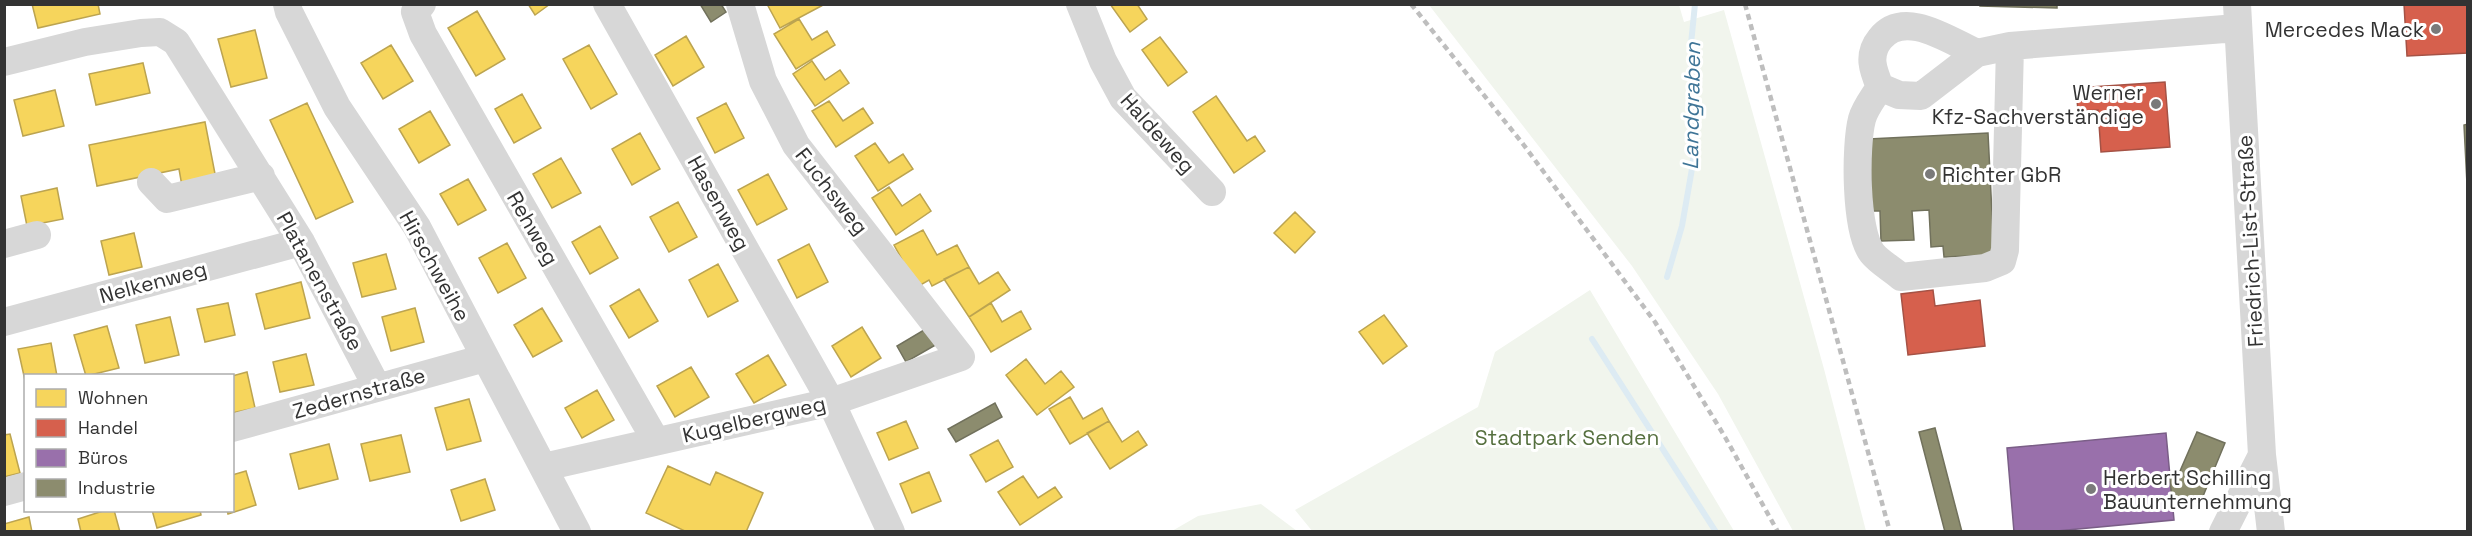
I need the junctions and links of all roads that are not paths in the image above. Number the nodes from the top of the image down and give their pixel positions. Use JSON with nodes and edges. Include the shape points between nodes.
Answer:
{"nodes":[{"id":1,"x":287,"y":4,"type":"edge"},
{"id":2,"x":607,"y":4,"type":"edge"},
{"id":3,"x":1080,"y":4,"type":"edge"},
{"id":4,"x":418,"y":8,"type":"edge"},
{"id":5,"x":743,"y":13,"type":"edge"},
{"id":6,"x":2237,"y":16,"type":"edge"},
{"id":7,"x":2010,"y":46,"type":"junction"},
{"id":8,"x":1977,"y":53,"type":"junction"},
{"id":9,"x":4,"y":62,"type":"edge"},
{"id":10,"x":1880,"y":87,"type":"junction"},
{"id":11,"x":261,"y":176,"type":"junction"},
{"id":12,"x":151,"y":182,"type":"dead end"},
{"id":13,"x":1212,"y":192,"type":"dead end"},
{"id":14,"x":38,"y":235,"type":"dead end"},
{"id":15,"x":301,"y":242,"type":"junction"},
{"id":16,"x":4,"y":244,"type":"edge"},
{"id":17,"x":4,"y":322,"type":"edge"},
{"id":18,"x":961,"y":357,"type":"joint"},
{"id":19,"x":485,"y":358,"type":"junction"},
{"id":20,"x":377,"y":387,"type":"junction"},
{"id":21,"x":831,"y":402,"type":"junction"},
{"id":22,"x":234,"y":427,"type":"edge"},
{"id":23,"x":656,"y":441,"type":"junction"},
{"id":24,"x":2262,"y":455,"type":"junction"},
{"id":25,"x":544,"y":466,"type":"junction"},
{"id":26,"x":24,"y":487,"type":"edge"},
{"id":27,"x":4,"y":492,"type":"edge"},
{"id":28,"x":577,"y":531,"type":"edge"},
{"id":29,"x":891,"y":531,"type":"edge"},
{"id":30,"x":2223,"y":531,"type":"edge"},
{"id":31,"x":2271,"y":531,"type":"edge"}],
"edges":[{"from":1,"to":19,"type":"street","name":"Hirschweihe","via":[[337,107],[417,227]]},
{"from":2,"to":21,"type":"street","name":"Hasenweg"},
{"from":3,"to":13,"type":"street","name":"Haldeweg","via":[[1123,98]]},
{"from":4,"to":23,"type":"street","name":"Rehweg","via":[[423,34]]},
{"from":5,"to":18,"type":"street","name":"Fuchsweg","via":[[763,81],[796,145]]},
{"from":6,"to":7,"type":"street","name":"Friedrich-List-Straße"},
{"from":6,"to":24,"type":"street","name":"Friedrich-List-Straße"},
{"from":7,"to":8,"type":"street","name":"Friedrich-List-Straße"},
{"from":7,"to":10,"type":"street","via":[[2005,250],[2002,261],[1985,268],[1901,277],[1872,252],[1863,231],[1858,196],[1858,140],[1862,117]]},
{"from":8,"to":10,"type":"street","name":"Friedrich-List-Straße","via":[[1921,96],[1899,95]]},
{"from":8,"to":10,"type":"street","via":[[1919,27],[1887,29],[1874,47],[1872,66]]},
{"from":9,"to":11,"type":"street","name":"Platanenstraße","via":[[85,42],[160,32],[176,42]]},
{"from":11,"to":12,"type":"street","via":[[167,199]]},
{"from":11,"to":15,"type":"street","name":"Platanenstraße"},
{"from":14,"to":16,"type":"street"},
{"from":15,"to":17,"type":"street","name":"Nelkenweg"},
{"from":15,"to":20,"type":"street","name":"Platanenstraße"},
{"from":18,"to":21,"type":"street","name":"Kugelbergweg"},
{"from":19,"to":20,"type":"street","name":"Zedernstraße"},
{"from":19,"to":25,"type":"street","name":"Hirschweihe"},
{"from":20,"to":22,"type":"street","name":"Zedernstraße"},
{"from":21,"to":23,"type":"street","name":"Kugelbergweg"},
{"from":21,"to":29,"type":"street","name":"Hasenweg"},
{"from":23,"to":25,"type":"street","name":"Kugelbergweg"},
{"from":24,"to":30,"type":"street"},
{"from":24,"to":31,"type":"street","name":"Friedrich-List-Straße"},
{"from":25,"to":28,"type":"street","name":"Hirschweihe"},
{"from":26,"to":27,"type":"street"}]}
